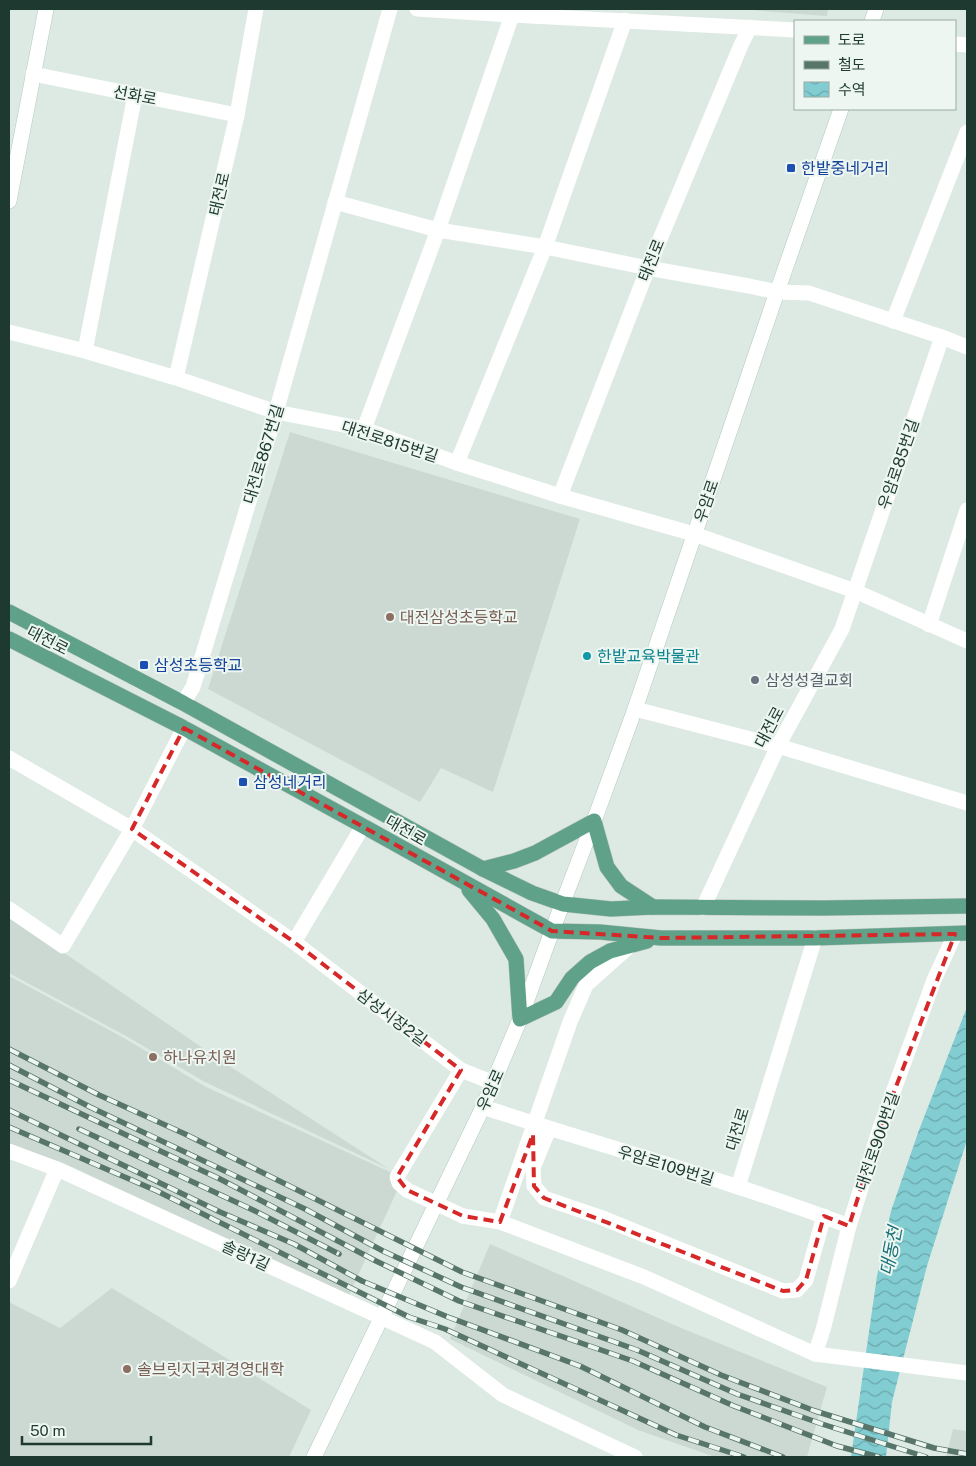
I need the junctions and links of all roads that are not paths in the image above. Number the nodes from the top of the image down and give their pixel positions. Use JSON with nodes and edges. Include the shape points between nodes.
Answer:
{"nodes":[{"id":1,"x":46,"y":9,"type":"edge"},
{"id":2,"x":256,"y":9,"type":"edge"},
{"id":3,"x":390,"y":9,"type":"edge"},
{"id":4,"x":418,"y":9,"type":"edge"},
{"id":5,"x":512,"y":15,"type":"junction"},
{"id":6,"x":625,"y":20,"type":"junction"},
{"id":7,"x":750,"y":27,"type":"junction"},
{"id":8,"x":794,"y":30,"type":"edge"},
{"id":9,"x":33,"y":74,"type":"junction"},
{"id":10,"x":135,"y":95,"type":"junction"},
{"id":11,"x":841,"y":110,"type":"edge"},
{"id":12,"x":237,"y":115,"type":"junction"},
{"id":13,"x":967,"y":132,"type":"edge"},
{"id":14,"x":9,"y":201,"type":"edge"},
{"id":15,"x":334,"y":202,"type":"junction"},
{"id":16,"x":438,"y":230,"type":"junction"},
{"id":17,"x":545,"y":247,"type":"junction"},
{"id":18,"x":648,"y":268,"type":"junction"},
{"id":19,"x":777,"y":292,"type":"junction"},
{"id":20,"x":893,"y":321,"type":"junction"},
{"id":21,"x":9,"y":332,"type":"edge"},
{"id":22,"x":942,"y":337,"type":"junction"},
{"id":23,"x":967,"y":347,"type":"edge"},
{"id":24,"x":85,"y":351,"type":"junction"},
{"id":25,"x":176,"y":378,"type":"junction"},
{"id":26,"x":276,"y":412,"type":"junction"},
{"id":27,"x":364,"y":429,"type":"junction"},
{"id":28,"x":457,"y":463,"type":"junction"},
{"id":29,"x":560,"y":496,"type":"junction"},
{"id":30,"x":967,"y":510,"type":"edge"},
{"id":31,"x":694,"y":534,"type":"junction"},
{"id":32,"x":855,"y":591,"type":"junction"},
{"id":33,"x":9,"y":612,"type":"edge"},
{"id":34,"x":929,"y":624,"type":"junction"},
{"id":35,"x":9,"y":639,"type":"edge"},
{"id":36,"x":967,"y":641,"type":"edge"},
{"id":37,"x":183,"y":703,"type":"junction"},
{"id":38,"x":635,"y":709,"type":"junction"},
{"id":39,"x":184,"y":728,"type":"junction"},
{"id":40,"x":778,"y":746,"type":"junction"},
{"id":41,"x":9,"y":758,"type":"edge"},
{"id":42,"x":967,"y":803,"type":"edge"},
{"id":43,"x":594,"y":821,"type":"junction"},
{"id":44,"x":363,"y":826,"type":"junction"},
{"id":45,"x":132,"y":829,"type":"junction"},
{"id":46,"x":483,"y":869,"type":"junction"},
{"id":47,"x":464,"y":883,"type":"junction"},
{"id":48,"x":563,"y":904,"type":"junction"},
{"id":49,"x":967,"y":906,"type":"edge"},
{"id":50,"x":653,"y":907,"type":"junction"},
{"id":51,"x":703,"y":908,"type":"junction"},
{"id":52,"x":9,"y":909,"type":"edge"},
{"id":53,"x":552,"y":931,"type":"junction"},
{"id":54,"x":961,"y":934,"type":"edge"},
{"id":55,"x":661,"y":938,"type":"junction"},
{"id":56,"x":815,"y":938,"type":"junction"},
{"id":57,"x":294,"y":942,"type":"junction"},
{"id":58,"x":632,"y":944,"type":"junction"},
{"id":59,"x":520,"y":1019,"type":"junction"},
{"id":60,"x":461,"y":1070,"type":"junction"},
{"id":61,"x":494,"y":1083,"type":"junction"},
{"id":62,"x":483,"y":1107,"type":"junction"},
{"id":63,"x":533,"y":1124,"type":"junction"},
{"id":64,"x":549,"y":1129,"type":"junction"},
{"id":65,"x":9,"y":1151,"type":"edge"},
{"id":66,"x":57,"y":1169,"type":"junction"},
{"id":67,"x":738,"y":1186,"type":"junction"},
{"id":68,"x":824,"y":1216,"type":"junction"},
{"id":69,"x":500,"y":1222,"type":"junction"},
{"id":70,"x":848,"y":1226,"type":"junction"},
{"id":71,"x":9,"y":1281,"type":"edge"},
{"id":72,"x":815,"y":1354,"type":"junction"},
{"id":73,"x":967,"y":1373,"type":"edge"},
{"id":74,"x":314,"y":1457,"type":"edge"},
{"id":75,"x":635,"y":1457,"type":"edge"}],
"edges":[{"from":1,"to":9,"type":"street"},
{"from":2,"to":12,"type":"street","name":"태전로"},
{"from":3,"to":15,"type":"street","name":"대전로867번길"},
{"from":4,"to":5,"type":"street"},
{"from":5,"to":6,"type":"street"},
{"from":5,"to":16,"type":"street"},
{"from":6,"to":7,"type":"street"},
{"from":6,"to":17,"type":"street"},
{"from":7,"to":8,"type":"street"},
{"from":7,"to":18,"type":"street","name":"태전로"},
{"from":9,"to":10,"type":"street","name":"선화로"},
{"from":9,"to":14,"type":"street"},
{"from":10,"to":12,"type":"street","name":"선화로"},
{"from":10,"to":24,"type":"street"},
{"from":11,"to":19,"type":"street","name":"우암로"},
{"from":12,"to":25,"type":"street","name":"태전로"},
{"from":13,"to":20,"type":"street"},
{"from":15,"to":16,"type":"street"},
{"from":15,"to":26,"type":"street","name":"대전로867번길"},
{"from":16,"to":17,"type":"street"},
{"from":16,"to":27,"type":"street"},
{"from":17,"to":18,"type":"street"},
{"from":17,"to":28,"type":"street"},
{"from":18,"to":19,"type":"street"},
{"from":18,"to":29,"type":"street","name":"태전로"},
{"from":19,"to":20,"type":"street","via":[[809,293]]},
{"from":19,"to":31,"type":"street","name":"우암로"},
{"from":20,"to":22,"type":"street"},
{"from":21,"to":24,"type":"street","name":"대전로815번길"},
{"from":22,"to":23,"type":"street"},
{"from":22,"to":32,"type":"street","name":"우암로85번길"},
{"from":24,"to":25,"type":"street","name":"대전로815번길"},
{"from":25,"to":26,"type":"street","name":"대전로815번길"},
{"from":26,"to":27,"type":"street","name":"대전로815번길"},
{"from":26,"to":37,"type":"street","name":"대전로867번길","via":[[193,687]]},
{"from":27,"to":28,"type":"street","name":"대전로815번길"},
{"from":28,"to":29,"type":"street","name":"대전로815번길"},
{"from":29,"to":31,"type":"street","name":"대전로815번길"},
{"from":30,"to":34,"type":"street"},
{"from":31,"to":32,"type":"street"},
{"from":31,"to":38,"type":"street","name":"우암로"},
{"from":32,"to":34,"type":"street"},
{"from":32,"to":40,"type":"street","name":"대전로","via":[[842,629]]},
{"from":33,"to":37,"type":"main road","name":"대전로"},
{"from":34,"to":36,"type":"street"},
{"from":35,"to":39,"type":"main road","name":"대전로"},
{"from":37,"to":46,"type":"main road","name":"대전로"},
{"from":38,"to":40,"type":"street"},
{"from":38,"to":43,"type":"street","name":"우암로"},
{"from":39,"to":44,"type":"main road","name":"대전로"},
{"from":39,"to":45,"type":"street"},
{"from":40,"to":42,"type":"street"},
{"from":40,"to":51,"type":"street","name":"대전로"},
{"from":41,"to":45,"type":"street","name":"삼성시장2길"},
{"from":43,"to":46,"type":"main road","via":[[535,853]]},
{"from":43,"to":48,"type":"street","name":"우암로"},
{"from":43,"to":50,"type":"main road","via":[[607,867],[621,886]]},
{"from":44,"to":47,"type":"main road","name":"대전로"},
{"from":44,"to":57,"type":"street"},
{"from":45,"to":52,"type":"street","via":[[63,946]]},
{"from":45,"to":57,"type":"street","name":"삼성시장2길"},
{"from":46,"to":48,"type":"main road","name":"대전로"},
{"from":47,"to":53,"type":"main road","name":"대전로"},
{"from":47,"to":59,"type":"main road","via":[[493,919],[516,959]]},
{"from":48,"to":50,"type":"main road","name":"대전로","via":[[611,909]]},
{"from":48,"to":53,"type":"street","name":"우암로"},
{"from":49,"to":51,"type":"main road","name":"대전로"},
{"from":50,"to":51,"type":"main road","name":"대전로"},
{"from":53,"to":55,"type":"main road","name":"대전로"},
{"from":53,"to":59,"type":"street","name":"우암로"},
{"from":54,"to":56,"type":"main road","name":"대전로"},
{"from":54,"to":70,"type":"street","name":"대전로900번길","via":[[934,980]]},
{"from":55,"to":56,"type":"main road","name":"대전로"},
{"from":55,"to":58,"type":"main road"},
{"from":56,"to":67,"type":"street","name":"대전로"},
{"from":57,"to":60,"type":"street","name":"삼성시장2길"},
{"from":58,"to":59,"type":"main road","via":[[610,950],[590,962],[572,978],[556,1002]]},
{"from":58,"to":63,"type":"street","via":[[586,985]]},
{"from":59,"to":61,"type":"street","name":"우암로"},
{"from":60,"to":61,"type":"street","name":"삼성시장2길"},
{"from":60,"to":69,"type":"street","bridge":true,"via":[[397,1176],[407,1190],[463,1216]]},
{"from":61,"to":62,"type":"street","name":"우암로"},
{"from":62,"to":63,"type":"street","name":"우암로109번길"},
{"from":62,"to":74,"type":"street","name":"우암로"},
{"from":63,"to":64,"type":"street","name":"우암로109번길"},
{"from":63,"to":69,"type":"street"},
{"from":64,"to":67,"type":"street","name":"우암로109번길"},
{"from":64,"to":68,"type":"street","via":[[533,1168],[534,1186],[544,1198],[600,1217],[783,1291],[797,1290],[806,1280]]},
{"from":65,"to":66,"type":"street","name":"솔랑1길"},
{"from":66,"to":71,"type":"street"},
{"from":66,"to":75,"type":"street","name":"솔랑1길","bridge":true,"via":[[435,1342],[503,1395]]},
{"from":67,"to":68,"type":"street","name":"우암로109번길"},
{"from":68,"to":70,"type":"street","name":"우암로109번길"},
{"from":69,"to":72,"type":"street","via":[[644,1277]]},
{"from":70,"to":72,"type":"street","name":"대전로900번길"},
{"from":72,"to":73,"type":"street"}]}
